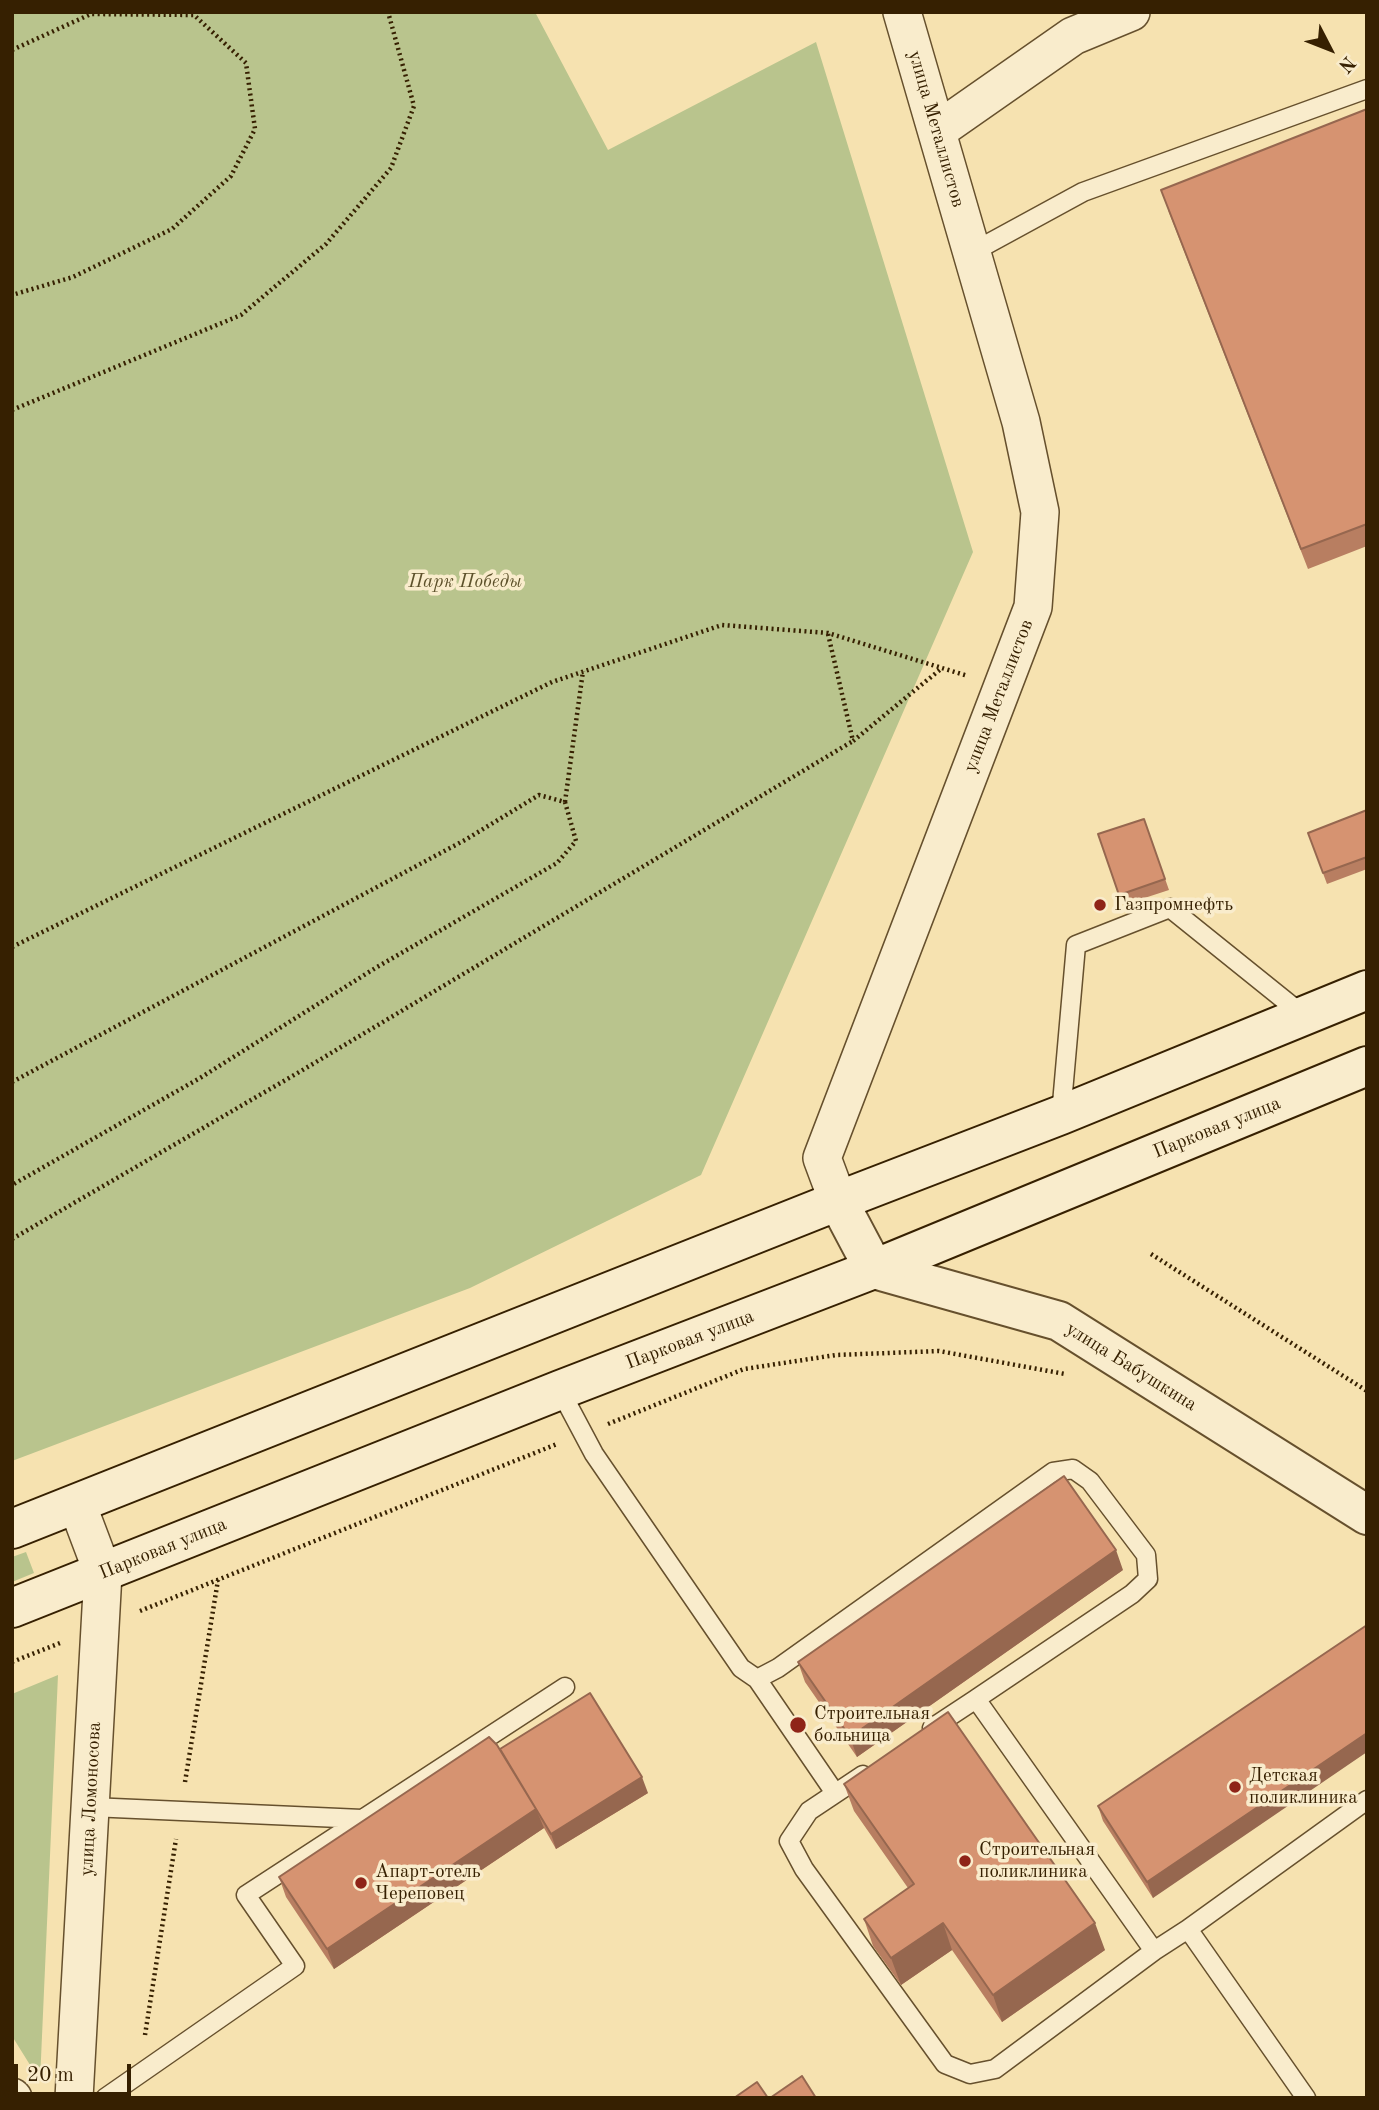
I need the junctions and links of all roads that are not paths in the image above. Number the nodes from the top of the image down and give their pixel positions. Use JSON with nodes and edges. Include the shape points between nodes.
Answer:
{"nodes":[{"id":1,"x":902,"y":12,"type":"edge"},
{"id":2,"x":1130,"y":12,"type":"edge"},
{"id":3,"x":1367,"y":89,"type":"edge"},
{"id":4,"x":937,"y":131,"type":"junction"},
{"id":5,"x":971,"y":253,"type":"junction"},
{"id":6,"x":1367,"y":990,"type":"edge"},
{"id":7,"x":1303,"y":1015,"type":"junction"},
{"id":8,"x":1367,"y":1066,"type":"edge"},
{"id":9,"x":1061,"y":1115,"type":"junction"},
{"id":10,"x":838,"y":1201,"type":"junction"},
{"id":11,"x":874,"y":1269,"type":"junction"},
{"id":12,"x":560,"y":1390,"type":"junction"},
{"id":13,"x":77,"y":1504,"type":"junction"},
{"id":14,"x":1367,"y":1515,"type":"edge"},
{"id":15,"x":12,"y":1529,"type":"edge"},
{"id":16,"x":103,"y":1573,"type":"junction"},
{"id":17,"x":12,"y":1608,"type":"edge"},
{"id":18,"x":757,"y":1679,"type":"junction"},
{"id":19,"x":565,"y":1688,"type":"dead end"},
{"id":20,"x":976,"y":1699,"type":"junction"},
{"id":21,"x":922,"y":1735,"type":"edge"},
{"id":22,"x":879,"y":1764,"type":"edge"},
{"id":23,"x":835,"y":1793,"type":"junction"},
{"id":24,"x":1367,"y":1800,"type":"edge"},
{"id":25,"x":91,"y":1807,"type":"junction"},
{"id":26,"x":362,"y":1819,"type":"junction"},
{"id":27,"x":1188,"y":1929,"type":"junction"},
{"id":28,"x":1154,"y":1951,"type":"junction"},
{"id":29,"x":74,"y":2098,"type":"edge"},
{"id":30,"x":106,"y":2098,"type":"edge"},
{"id":31,"x":1306,"y":2098,"type":"edge"}],
"edges":[{"from":1,"to":4,"type":"street","name":"улица Металлистов"},
{"from":2,"to":4,"type":"street","via":[[1073,36]]},
{"from":3,"to":5,"type":"lane","via":[[1083,192]]},
{"from":4,"to":5,"type":"street","name":"улица Металлистов"},
{"from":5,"to":10,"type":"street","name":"улица Металлистов","via":[[1021,422],[1040,512],[1033,607],[822,1158]]},
{"from":6,"to":7,"type":"main road"},
{"from":7,"to":9,"type":"main road"},
{"from":7,"to":9,"type":"lane","via":[[1170,908],[1076,945]]},
{"from":8,"to":11,"type":"main road","name":"Парковая улица"},
{"from":9,"to":10,"type":"main road"},
{"from":10,"to":11,"type":"main road"},
{"from":10,"to":13,"type":"main road"},
{"from":11,"to":12,"type":"main road","name":"Парковая улица"},
{"from":11,"to":14,"type":"main road","name":"улица Бабушкина","via":[[1059,1321]]},
{"from":12,"to":16,"type":"main road","name":"Парковая улица"},
{"from":12,"to":18,"type":"lane","via":[[594,1454],[741,1668]]},
{"from":13,"to":15,"type":"main road"},
{"from":13,"to":16,"type":"street","name":"улица Ломоносова"},
{"from":16,"to":17,"type":"main road","name":"Парковая улица"},
{"from":16,"to":25,"type":"street","name":"улица Ломоносова"},
{"from":18,"to":20,"type":"lane","via":[[1053,1472],[1073,1469],[1090,1481],[1146,1555],[1148,1579]]},
{"from":18,"to":23,"type":"lane"},
{"from":19,"to":26,"type":"lane"},
{"from":20,"to":21,"type":"lane"},
{"from":20,"to":28,"type":"lane"},
{"from":22,"to":23,"type":"lane"},
{"from":23,"to":28,"type":"lane","via":[[809,1811],[789,1841],[804,1869],[945,2064],[970,2074],[995,2069]]},
{"from":24,"to":27,"type":"lane"},
{"from":25,"to":26,"type":"lane"},
{"from":25,"to":29,"type":"street","name":"улица Ломоносова"},
{"from":26,"to":30,"type":"lane","via":[[246,1895],[295,1966]]},
{"from":27,"to":28,"type":"lane"},
{"from":27,"to":31,"type":"lane"}]}
